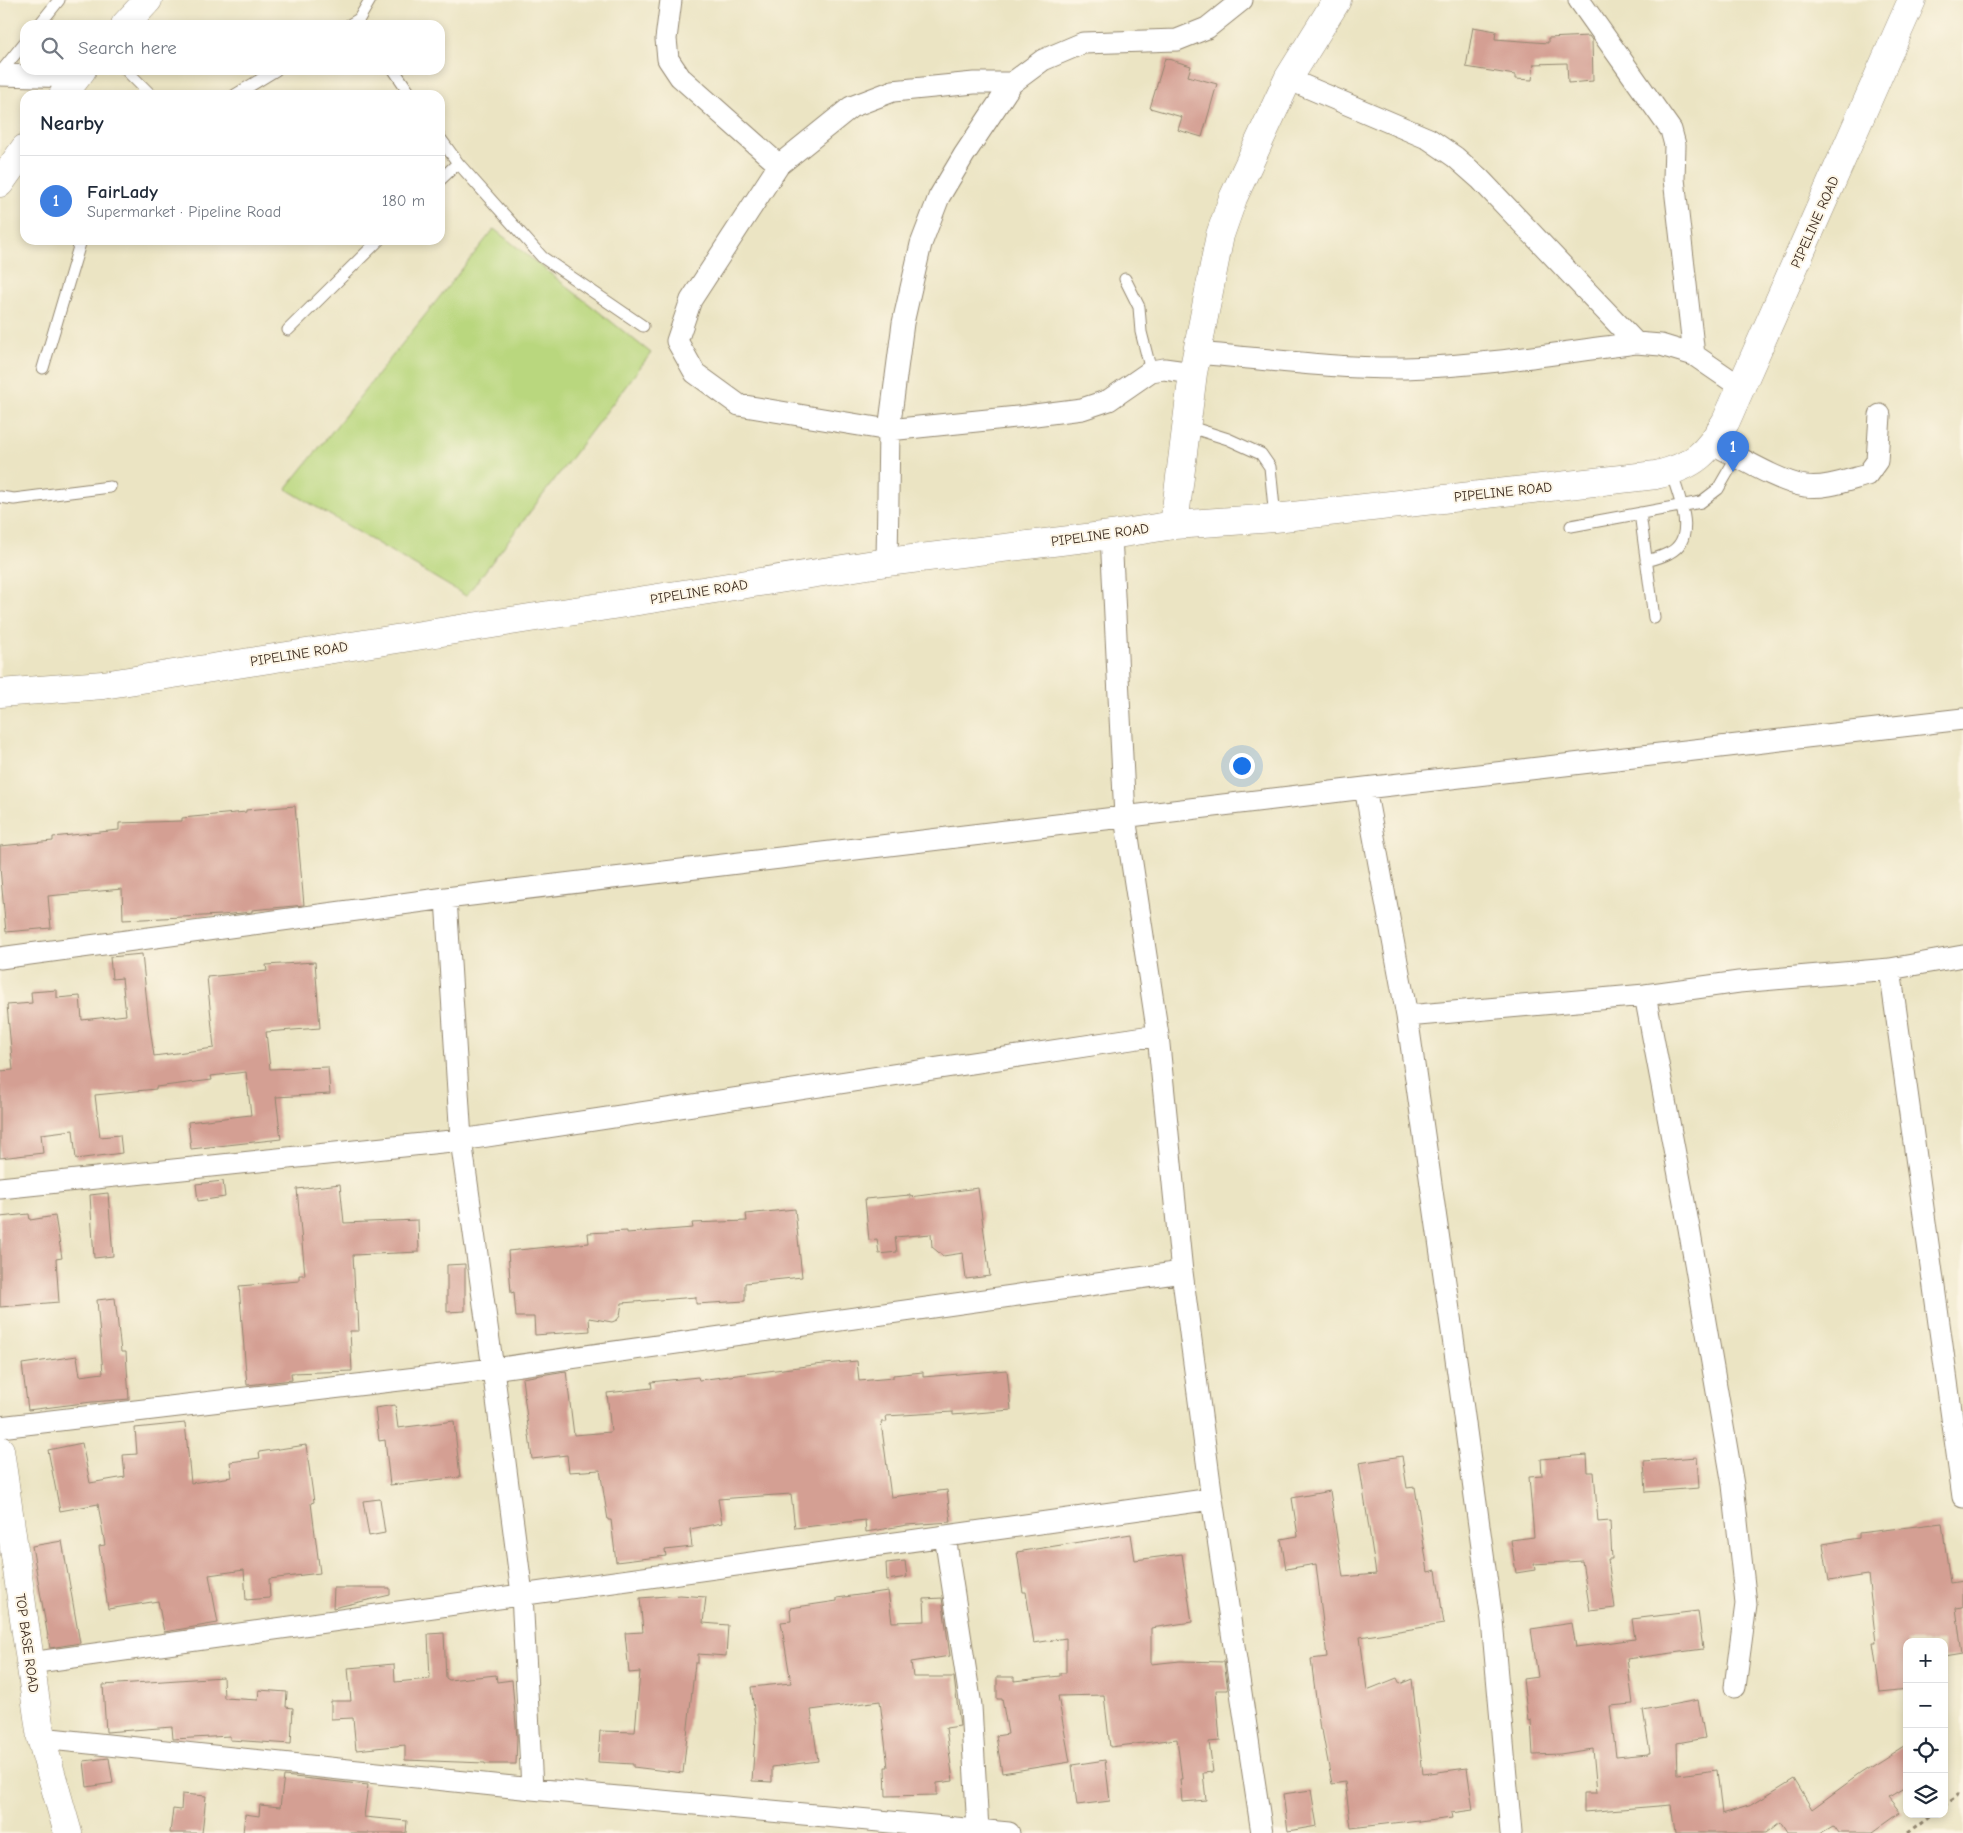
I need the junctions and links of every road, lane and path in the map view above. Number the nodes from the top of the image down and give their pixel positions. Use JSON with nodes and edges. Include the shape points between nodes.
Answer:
{"nodes":[{"id":1,"x":59,"y":0,"type":"edge"},
{"id":2,"x":148,"y":0,"type":"edge"},
{"id":3,"x":370,"y":0,"type":"edge"},
{"id":4,"x":671,"y":0,"type":"edge"},
{"id":5,"x":1242,"y":0,"type":"edge"},
{"id":6,"x":1337,"y":0,"type":"edge"},
{"id":7,"x":1580,"y":0,"type":"edge"},
{"id":8,"x":1912,"y":0,"type":"edge"},
{"id":9,"x":43,"y":20,"type":"edge"},
{"id":10,"x":130,"y":20,"type":"edge"},
{"id":11,"x":359,"y":20,"type":"edge"},
{"id":12,"x":20,"y":48,"type":"edge"},
{"id":13,"x":0,"y":74,"type":"edge"},
{"id":14,"x":131,"y":75,"type":"edge"},
{"id":15,"x":268,"y":75,"type":"edge"},
{"id":16,"x":397,"y":75,"type":"edge"},
{"id":17,"x":1288,"y":79,"type":"junction"},
{"id":18,"x":74,"y":80,"type":"edge"},
{"id":19,"x":1012,"y":82,"type":"junction"},
{"id":20,"x":146,"y":90,"type":"edge"},
{"id":21,"x":243,"y":90,"type":"edge"},
{"id":22,"x":408,"y":90,"type":"edge"},
{"id":23,"x":445,"y":145,"type":"edge"},
{"id":24,"x":20,"y":155,"type":"edge"},
{"id":25,"x":458,"y":163,"type":"junction"},
{"id":26,"x":779,"y":165,"type":"junction"},
{"id":27,"x":445,"y":175,"type":"edge"},
{"id":28,"x":0,"y":183,"type":"edge"},
{"id":29,"x":80,"y":245,"type":"edge"},
{"id":30,"x":374,"y":245,"type":"edge"},
{"id":31,"x":1125,"y":279,"type":"dead end"},
{"id":32,"x":643,"y":326,"type":"dead end"},
{"id":33,"x":288,"y":330,"type":"dead end"},
{"id":34,"x":1636,"y":343,"type":"junction"},
{"id":35,"x":1694,"y":355,"type":"junction"},
{"id":36,"x":1195,"y":363,"type":"junction"},
{"id":37,"x":43,"y":368,"type":"dead end"},
{"id":38,"x":1151,"y":371,"type":"junction"},
{"id":39,"x":1742,"y":388,"type":"junction"},
{"id":40,"x":1880,"y":415,"type":"dead end"},
{"id":41,"x":1186,"y":426,"type":"junction"},
{"id":42,"x":889,"y":430,"type":"junction"},
{"id":43,"x":1713,"y":444,"type":"junction"},
{"id":44,"x":1737,"y":456,"type":"junction"},
{"id":45,"x":1671,"y":472,"type":"junction"},
{"id":46,"x":110,"y":487,"type":"dead end"},
{"id":47,"x":0,"y":497,"type":"edge"},
{"id":48,"x":1682,"y":506,"type":"junction"},
{"id":49,"x":1640,"y":513,"type":"junction"},
{"id":50,"x":1275,"y":518,"type":"junction"},
{"id":51,"x":1174,"y":525,"type":"junction"},
{"id":52,"x":1571,"y":526,"type":"dead end"},
{"id":53,"x":1110,"y":535,"type":"junction"},
{"id":54,"x":1646,"y":561,"type":"junction"},
{"id":55,"x":887,"y":562,"type":"junction"},
{"id":56,"x":1654,"y":618,"type":"dead end"},
{"id":57,"x":0,"y":693,"type":"edge"},
{"id":58,"x":1963,"y":718,"type":"edge"},
{"id":59,"x":1365,"y":788,"type":"junction"},
{"id":60,"x":1125,"y":817,"type":"junction"},
{"id":61,"x":446,"y":898,"type":"junction"},
{"id":62,"x":1963,"y":956,"type":"edge"},
{"id":63,"x":0,"y":958,"type":"edge"},
{"id":64,"x":1890,"y":969,"type":"junction"},
{"id":65,"x":1645,"y":995,"type":"junction"},
{"id":66,"x":1407,"y":1016,"type":"junction"},
{"id":67,"x":1158,"y":1035,"type":"junction"},
{"id":68,"x":461,"y":1140,"type":"junction"},
{"id":69,"x":0,"y":1188,"type":"edge"},
{"id":70,"x":1182,"y":1272,"type":"junction"},
{"id":71,"x":494,"y":1369,"type":"junction"},
{"id":72,"x":0,"y":1427,"type":"edge"},
{"id":73,"x":0,"y":1450,"type":"edge"},
{"id":74,"x":1963,"y":1497,"type":"edge"},
{"id":75,"x":1212,"y":1499,"type":"junction"},
{"id":76,"x":945,"y":1536,"type":"junction"},
{"id":77,"x":522,"y":1594,"type":"junction"},
{"id":78,"x":30,"y":1663,"type":"junction"},
{"id":79,"x":1735,"y":1687,"type":"dead end"},
{"id":80,"x":41,"y":1738,"type":"junction"},
{"id":81,"x":532,"y":1789,"type":"junction"},
{"id":82,"x":1963,"y":1792,"type":"edge"},
{"id":83,"x":1948,"y":1803,"type":"edge"},
{"id":84,"x":1928,"y":1818,"type":"edge"},
{"id":85,"x":895,"y":1828,"type":"edge"},
{"id":86,"x":978,"y":1830,"type":"junction"},
{"id":87,"x":68,"y":1833,"type":"edge"},
{"id":88,"x":1009,"y":1833,"type":"edge"},
{"id":89,"x":1262,"y":1833,"type":"edge"},
{"id":90,"x":1510,"y":1833,"type":"edge"},
{"id":91,"x":1908,"y":1833,"type":"edge"}],
"edges":[{"from":1,"to":9,"type":"lane"},
{"from":2,"to":10,"type":"street"},
{"from":3,"to":11,"type":"lane"},
{"from":4,"to":26,"type":"street","via":[[668,59],[680,77]]},
{"from":5,"to":19,"type":"street","via":[[1207,28],[1177,40],[1083,44],[1043,60]]},
{"from":6,"to":17,"type":"street"},
{"from":7,"to":35,"type":"street","via":[[1671,130]]},
{"from":8,"to":39,"type":"street","name":"PIPELINE ROAD"},
{"from":12,"to":13,"type":"lane"},
{"from":13,"to":18,"type":"street"},
{"from":14,"to":20,"type":"lane"},
{"from":15,"to":21,"type":"lane"},
{"from":16,"to":22,"type":"lane"},
{"from":17,"to":34,"type":"street","via":[[1429,139],[1455,157],[1480,179]]},
{"from":17,"to":36,"type":"street","via":[[1233,198],[1220,235]]},
{"from":19,"to":26,"type":"street","via":[[893,91],[851,107]]},
{"from":19,"to":42,"type":"street","via":[[939,197],[921,244],[903,323]]},
{"from":23,"to":25,"type":"lane"},
{"from":24,"to":28,"type":"street"},
{"from":25,"to":27,"type":"lane"},
{"from":25,"to":32,"type":"lane","via":[[542,257]]},
{"from":26,"to":42,"type":"street","via":[[691,300],[678,342],[694,373],[739,405]]},
{"from":29,"to":37,"type":"lane"},
{"from":30,"to":33,"type":"lane"},
{"from":31,"to":38,"type":"lane","via":[[1139,307]]},
{"from":34,"to":35,"type":"street","via":[[1661,345]]},
{"from":34,"to":36,"type":"street","via":[[1451,366],[1403,368]]},
{"from":35,"to":39,"type":"street"},
{"from":36,"to":38,"type":"street"},
{"from":36,"to":41,"type":"street"},
{"from":38,"to":42,"type":"street","via":[[1110,400],[1082,409]]},
{"from":39,"to":43,"type":"street","name":"PIPELINE ROAD"},
{"from":40,"to":44,"type":"street","via":[[1877,461],[1867,475],[1829,485],[1806,486],[1787,481]]},
{"from":41,"to":50,"type":"lane","via":[[1261,454],[1270,467]]},
{"from":41,"to":51,"type":"street"},
{"from":42,"to":55,"type":"street"},
{"from":43,"to":44,"type":"street"},
{"from":43,"to":45,"type":"street","name":"PIPELINE ROAD","via":[[1692,463]]},
{"from":44,"to":48,"type":"lane","via":[[1713,494],[1701,502]]},
{"from":45,"to":48,"type":"lane"},
{"from":45,"to":50,"type":"street","name":"PIPELINE ROAD"},
{"from":46,"to":47,"type":"lane","via":[[14,499]]},
{"from":48,"to":49,"type":"lane"},
{"from":48,"to":54,"type":"lane","via":[[1684,538],[1670,553]]},
{"from":49,"to":52,"type":"lane"},
{"from":49,"to":54,"type":"lane"},
{"from":50,"to":51,"type":"street","name":"PIPELINE ROAD"},
{"from":51,"to":53,"type":"street","name":"PIPELINE ROAD"},
{"from":53,"to":55,"type":"street","name":"PIPELINE ROAD"},
{"from":53,"to":60,"type":"street"},
{"from":54,"to":56,"type":"lane"},
{"from":55,"to":57,"type":"street","name":"PIPELINE ROAD","via":[[103,685]]},
{"from":58,"to":59,"type":"street"},
{"from":59,"to":60,"type":"street"},
{"from":59,"to":66,"type":"street"},
{"from":60,"to":61,"type":"street"},
{"from":60,"to":67,"type":"street"},
{"from":61,"to":63,"type":"street"},
{"from":61,"to":68,"type":"street"},
{"from":62,"to":64,"type":"street"},
{"from":64,"to":65,"type":"street","via":[[1739,982]]},
{"from":64,"to":74,"type":"street"},
{"from":65,"to":66,"type":"street"},
{"from":65,"to":79,"type":"street","via":[[1689,1228],[1732,1485],[1746,1604]]},
{"from":66,"to":90,"type":"street","via":[[1492,1620]]},
{"from":67,"to":68,"type":"street"},
{"from":67,"to":70,"type":"street"},
{"from":68,"to":69,"type":"street"},
{"from":68,"to":71,"type":"street"},
{"from":70,"to":71,"type":"street"},
{"from":70,"to":75,"type":"street"},
{"from":71,"to":72,"type":"street"},
{"from":71,"to":77,"type":"street"},
{"from":73,"to":78,"type":"street","name":"TOP BASE ROAD"},
{"from":75,"to":76,"type":"street"},
{"from":75,"to":89,"type":"street"},
{"from":76,"to":77,"type":"street"},
{"from":76,"to":86,"type":"street","via":[[971,1706]]},
{"from":77,"to":78,"type":"street"},
{"from":77,"to":81,"type":"street"},
{"from":78,"to":80,"type":"street","name":"TOP BASE ROAD"},
{"from":80,"to":81,"type":"street"},
{"from":80,"to":87,"type":"street","name":"TOP BASE ROAD"},
{"from":81,"to":85,"type":"street"},
{"from":82,"to":83,"type":"path"},
{"from":84,"to":91,"type":"path"},
{"from":85,"to":86,"type":"street"},
{"from":86,"to":88,"type":"street"}]}
